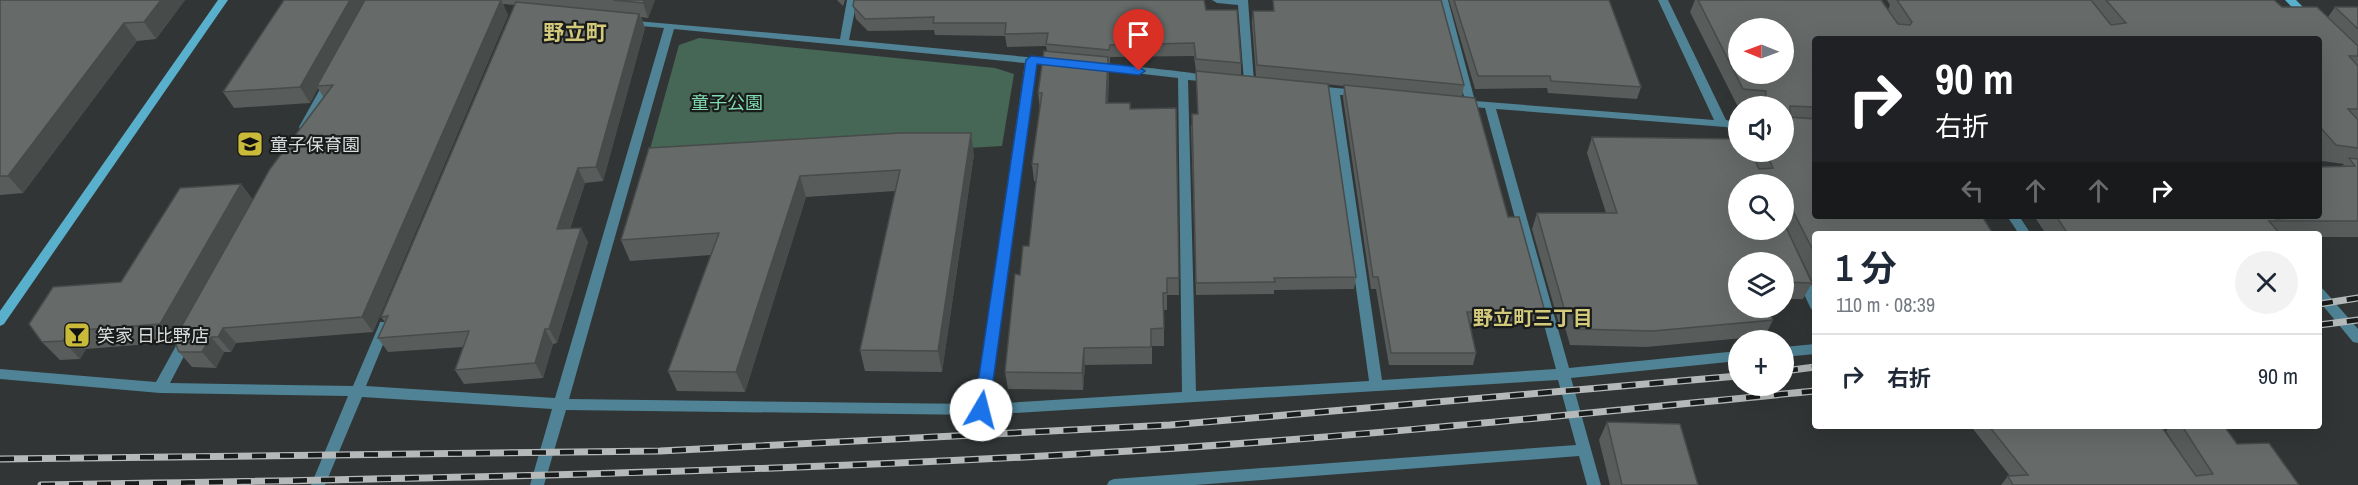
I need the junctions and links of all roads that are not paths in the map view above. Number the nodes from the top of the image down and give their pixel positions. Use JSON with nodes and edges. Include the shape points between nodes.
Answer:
{"nodes":[{"id":1,"x":223,"y":0,"type":"edge"},
{"id":2,"x":852,"y":0,"type":"edge"},
{"id":3,"x":1217,"y":0,"type":"edge"},
{"id":4,"x":1443,"y":0,"type":"edge"},
{"id":5,"x":1663,"y":0,"type":"edge"},
{"id":6,"x":2290,"y":0,"type":"edge"},
{"id":7,"x":1243,"y":1,"type":"edge"},
{"id":8,"x":623,"y":21,"type":"edge"},
{"id":9,"x":2315,"y":25,"type":"edge"},
{"id":10,"x":670,"y":26,"type":"junction"},
{"id":11,"x":844,"y":42,"type":"junction"},
{"id":12,"x":1031,"y":60,"type":"junction"},
{"id":13,"x":1066,"y":63,"type":"edge"},
{"id":14,"x":1078,"y":64,"type":"edge"},
{"id":15,"x":334,"y":73,"type":"edge"},
{"id":16,"x":1183,"y":75,"type":"junction"},
{"id":17,"x":1302,"y":88,"type":"edge"},
{"id":18,"x":1334,"y":91,"type":"junction"},
{"id":19,"x":1368,"y":94,"type":"edge"},
{"id":20,"x":1448,"y":102,"type":"edge"},
{"id":21,"x":1471,"y":104,"type":"junction"},
{"id":22,"x":1490,"y":106,"type":"junction"},
{"id":23,"x":1728,"y":120,"type":"edge"},
{"id":24,"x":1728,"y":124,"type":"edge"},
{"id":25,"x":299,"y":136,"type":"edge"},
{"id":26,"x":1797,"y":268,"type":"edge"},
{"id":27,"x":2322,"y":296,"type":"edge"},
{"id":28,"x":1812,"y":300,"type":"edge"},
{"id":29,"x":389,"y":315,"type":"edge"},
{"id":30,"x":0,"y":321,"type":"edge"},
{"id":31,"x":194,"y":325,"type":"edge"},
{"id":32,"x":2358,"y":338,"type":"edge"},
{"id":33,"x":1812,"y":349,"type":"edge"},
{"id":34,"x":1794,"y":351,"type":"edge"},
{"id":35,"x":1728,"y":357,"type":"edge"},
{"id":36,"x":0,"y":374,"type":"edge"},
{"id":37,"x":1563,"y":374,"type":"junction"},
{"id":38,"x":1376,"y":385,"type":"junction"},
{"id":39,"x":160,"y":388,"type":"junction"},
{"id":40,"x":357,"y":391,"type":"junction"},
{"id":41,"x":1189,"y":395,"type":"junction"},
{"id":42,"x":560,"y":404,"type":"junction"},
{"id":43,"x":981,"y":410,"type":"junction"},
{"id":44,"x":1584,"y":450,"type":"junction"},
{"id":45,"x":318,"y":485,"type":"edge"},
{"id":46,"x":537,"y":485,"type":"edge"},
{"id":47,"x":1114,"y":485,"type":"edge"},
{"id":48,"x":1594,"y":485,"type":"edge"}],
"edges":[{"from":1,"to":30,"type":"street"},
{"from":2,"to":11,"type":"street"},
{"from":3,"to":7,"type":"street"},
{"from":4,"to":21,"type":"street"},
{"from":5,"to":23,"type":"street"},
{"from":6,"to":9,"type":"street"},
{"from":7,"to":16,"type":"street","via":[[1243,82]]},
{"from":8,"to":10,"type":"street"},
{"from":10,"to":11,"type":"street"},
{"from":10,"to":42,"type":"street"},
{"from":11,"to":12,"type":"street"},
{"from":12,"to":13,"type":"street"},
{"from":12,"to":43,"type":"street"},
{"from":14,"to":16,"type":"street"},
{"from":15,"to":25,"type":"street"},
{"from":16,"to":41,"type":"street"},
{"from":17,"to":18,"type":"street"},
{"from":18,"to":19,"type":"street"},
{"from":18,"to":38,"type":"street"},
{"from":20,"to":21,"type":"street"},
{"from":21,"to":22,"type":"street"},
{"from":22,"to":24,"type":"street"},
{"from":22,"to":37,"type":"street"},
{"from":26,"to":28,"type":"street"},
{"from":27,"to":32,"type":"street"},
{"from":29,"to":40,"type":"street"},
{"from":31,"to":39,"type":"street"},
{"from":33,"to":34,"type":"street"},
{"from":35,"to":37,"type":"street"},
{"from":36,"to":39,"type":"street"},
{"from":37,"to":38,"type":"street"},
{"from":37,"to":44,"type":"street"},
{"from":38,"to":41,"type":"street"},
{"from":39,"to":40,"type":"street"},
{"from":40,"to":42,"type":"street"},
{"from":40,"to":45,"type":"street"},
{"from":41,"to":43,"type":"street"},
{"from":42,"to":43,"type":"street"},
{"from":42,"to":46,"type":"street"},
{"from":44,"to":47,"type":"street"},
{"from":44,"to":48,"type":"street"}]}
